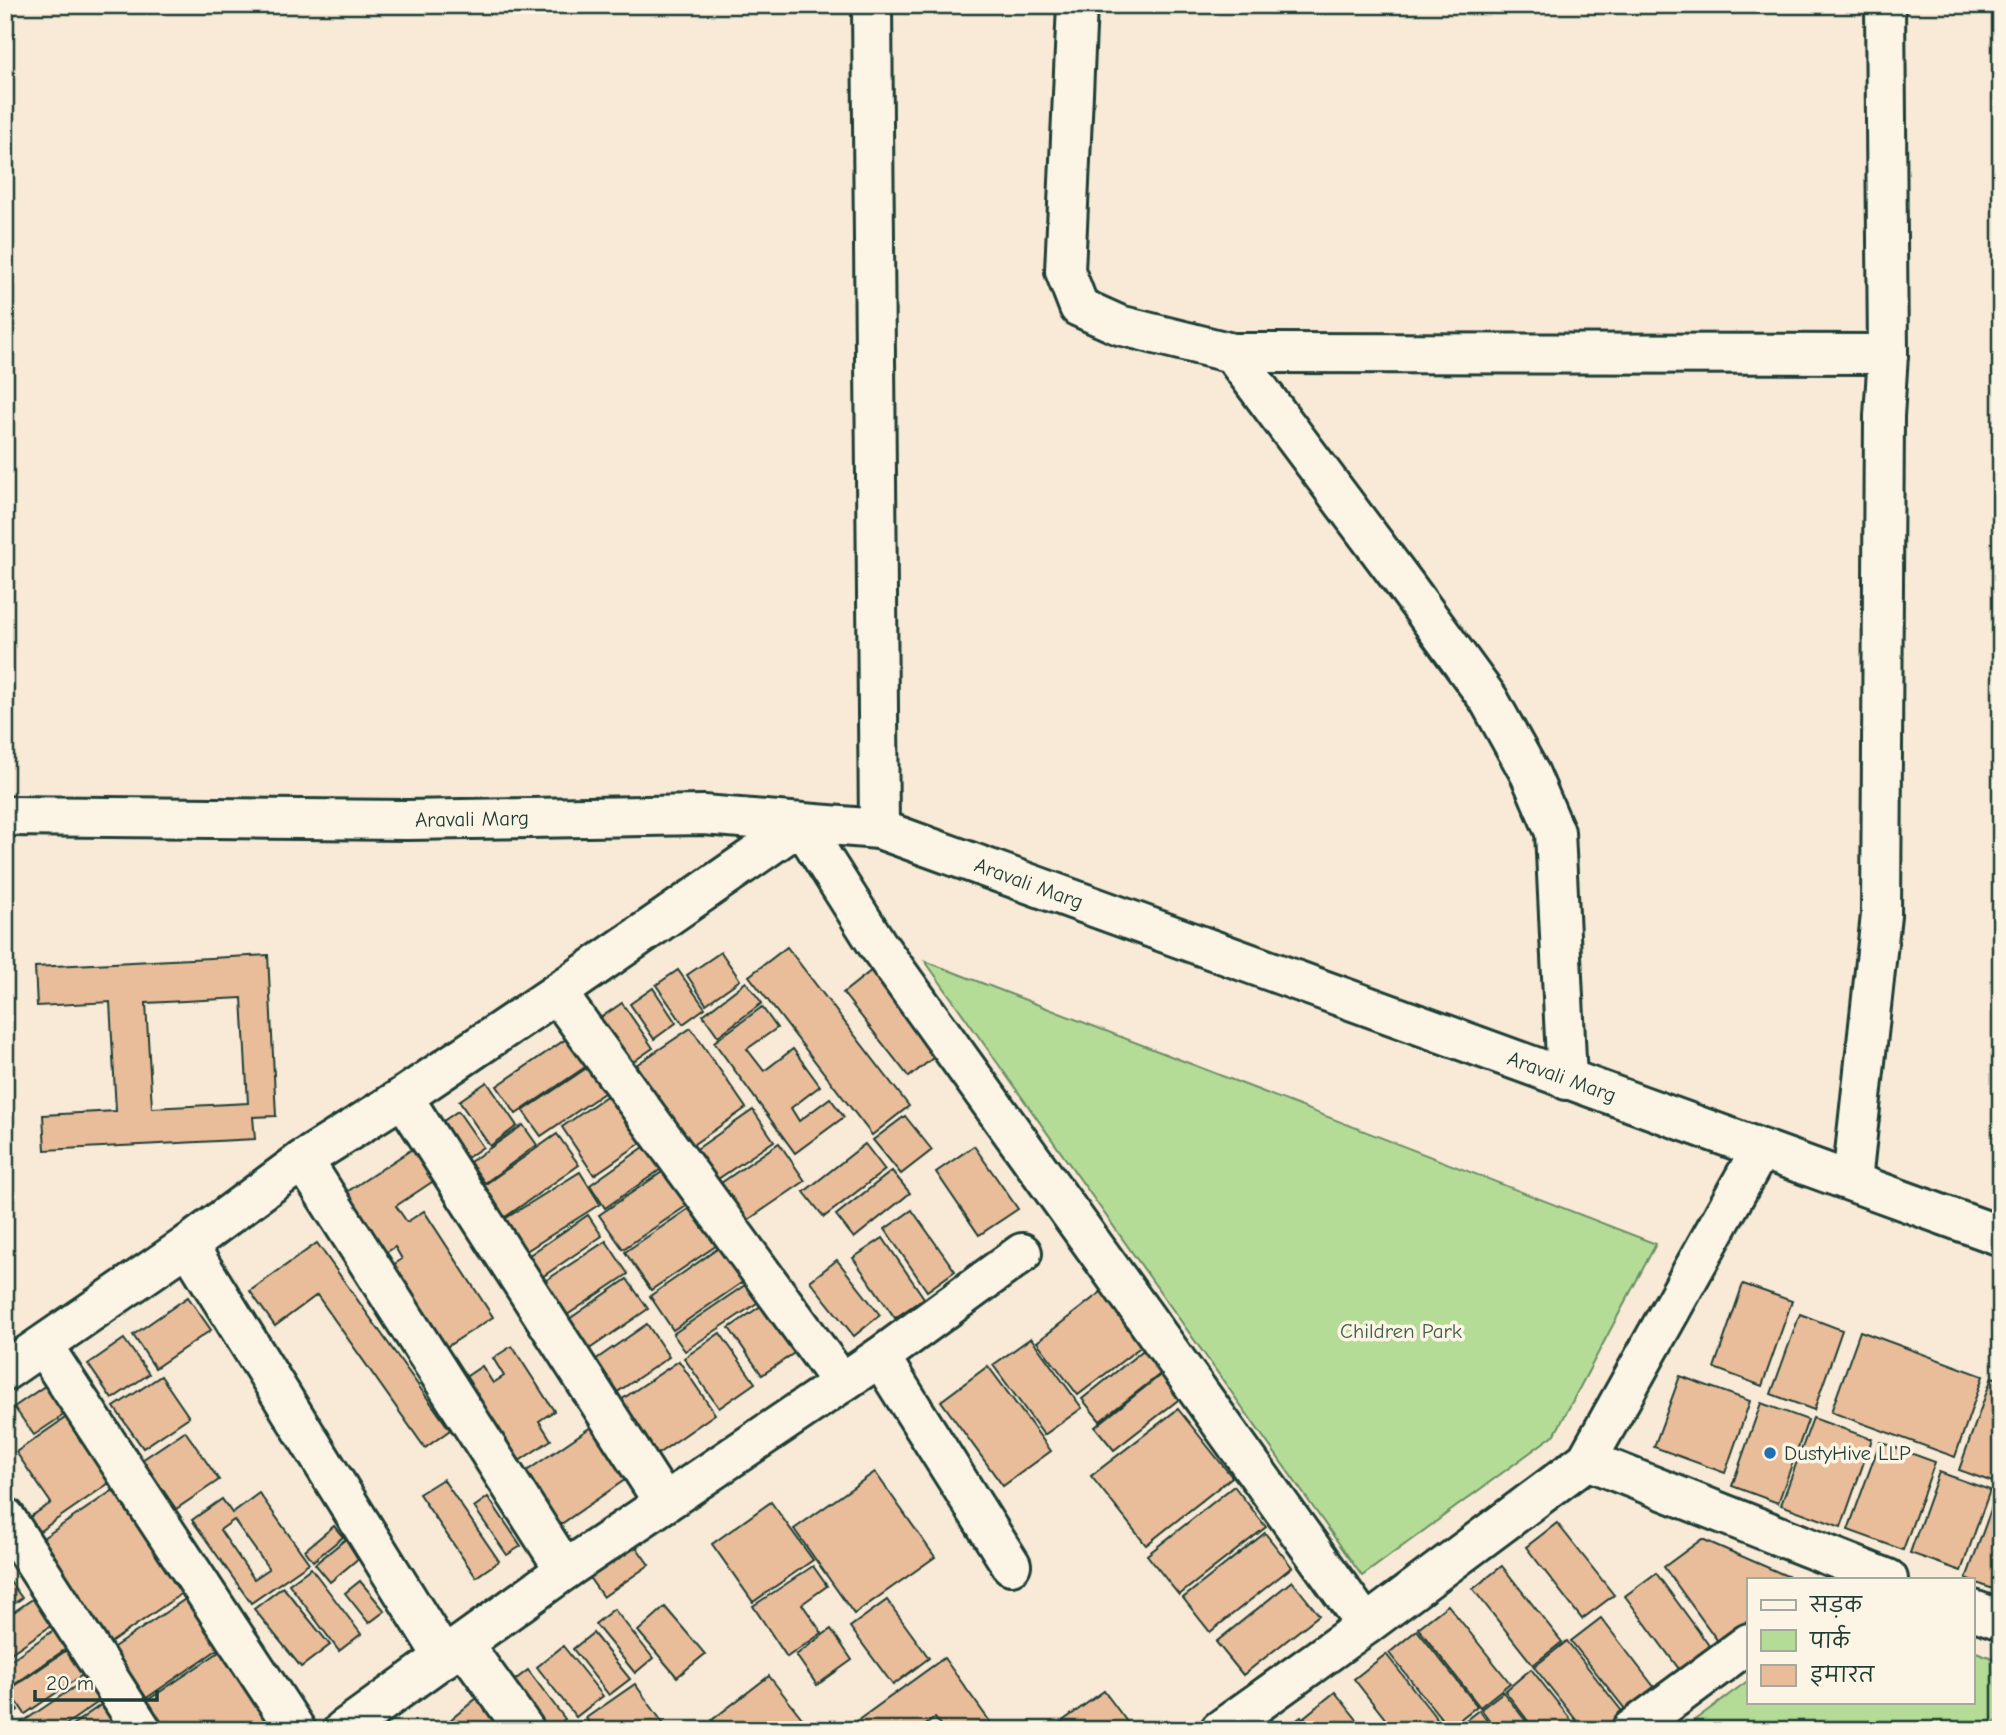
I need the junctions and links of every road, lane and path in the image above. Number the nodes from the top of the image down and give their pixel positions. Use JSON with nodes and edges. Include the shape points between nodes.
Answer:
{"nodes":[{"id":1,"x":872,"y":5,"type":"edge"},
{"id":2,"x":1077,"y":5,"type":"edge"},
{"id":3,"x":1885,"y":5,"type":"edge"},
{"id":4,"x":1232,"y":353,"type":"junction"},
{"id":5,"x":1888,"y":354,"type":"junction"},
{"id":6,"x":5,"y":816,"type":"edge"},
{"id":7,"x":802,"y":824,"type":"junction"},
{"id":8,"x":879,"y":829,"type":"junction"},
{"id":9,"x":558,"y":993,"type":"junction"},
{"id":10,"x":1567,"y":1080,"type":"junction"},
{"id":11,"x":402,"y":1097,"type":"junction"},
{"id":12,"x":1760,"y":1150,"type":"junction"},
{"id":13,"x":303,"y":1160,"type":"junction"},
{"id":14,"x":1852,"y":1181,"type":"junction"},
{"id":15,"x":2001,"y":1236,"type":"edge"},
{"id":16,"x":188,"y":1245,"type":"junction"},
{"id":17,"x":1022,"y":1253,"type":"dead end"},
{"id":18,"x":43,"y":1346,"type":"junction"},
{"id":19,"x":880,"y":1357,"type":"junction"},
{"id":20,"x":5,"y":1371,"type":"edge"},
{"id":21,"x":841,"y":1382,"type":"junction"},
{"id":22,"x":1587,"y":1460,"type":"junction"},
{"id":23,"x":664,"y":1503,"type":"junction"},
{"id":24,"x":5,"y":1517,"type":"edge"},
{"id":25,"x":1010,"y":1565,"type":"dead end"},
{"id":26,"x":565,"y":1570,"type":"junction"},
{"id":27,"x":1859,"y":1575,"type":"edge"},
{"id":28,"x":1974,"y":1610,"type":"edge"},
{"id":29,"x":2001,"y":1620,"type":"edge"},
{"id":30,"x":1366,"y":1625,"type":"junction"},
{"id":31,"x":1747,"y":1644,"type":"edge"},
{"id":32,"x":453,"y":1651,"type":"junction"},
{"id":33,"x":142,"y":1730,"type":"edge"},
{"id":34,"x":296,"y":1730,"type":"edge"},
{"id":35,"x":343,"y":1730,"type":"edge"},
{"id":36,"x":525,"y":1730,"type":"edge"},
{"id":37,"x":1220,"y":1730,"type":"edge"},
{"id":38,"x":1631,"y":1730,"type":"edge"}],
"edges":[{"from":1,"to":8,"type":"street"},
{"from":2,"to":4,"type":"street","via":[[1065,271],[1079,307],[1119,325]]},
{"from":3,"to":5,"type":"street"},
{"from":4,"to":5,"type":"street"},
{"from":4,"to":10,"type":"street","via":[[1489,700],[1530,774],[1555,832]]},
{"from":5,"to":14,"type":"street","via":[[1881,915]]},
{"from":6,"to":7,"type":"street","name":"Aravali Marg","via":[[407,820],[703,815]]},
{"from":7,"to":8,"type":"street","name":"Aravali Marg"},
{"from":7,"to":9,"type":"street"},
{"from":7,"to":30,"type":"street","via":[[877,944]]},
{"from":8,"to":10,"type":"street","name":"Aravali Marg"},
{"from":9,"to":11,"type":"street"},
{"from":9,"to":21,"type":"street"},
{"from":10,"to":12,"type":"street","name":"Aravali Marg"},
{"from":11,"to":13,"type":"street"},
{"from":11,"to":23,"type":"street"},
{"from":12,"to":14,"type":"street","name":"Aravali Marg"},
{"from":12,"to":22,"type":"street"},
{"from":13,"to":16,"type":"street"},
{"from":13,"to":26,"type":"street"},
{"from":14,"to":15,"type":"street","name":"Aravali Marg"},
{"from":16,"to":18,"type":"street"},
{"from":16,"to":32,"type":"street"},
{"from":17,"to":19,"type":"street"},
{"from":18,"to":20,"type":"street"},
{"from":18,"to":34,"type":"street"},
{"from":19,"to":21,"type":"street"},
{"from":19,"to":25,"type":"street"},
{"from":21,"to":23,"type":"street"},
{"from":22,"to":27,"type":"street"},
{"from":22,"to":30,"type":"street"},
{"from":23,"to":26,"type":"street"},
{"from":24,"to":33,"type":"street"},
{"from":26,"to":32,"type":"street"},
{"from":28,"to":29,"type":"street"},
{"from":30,"to":37,"type":"street"},
{"from":31,"to":38,"type":"street"},
{"from":32,"to":35,"type":"street"},
{"from":32,"to":36,"type":"street"}]}
